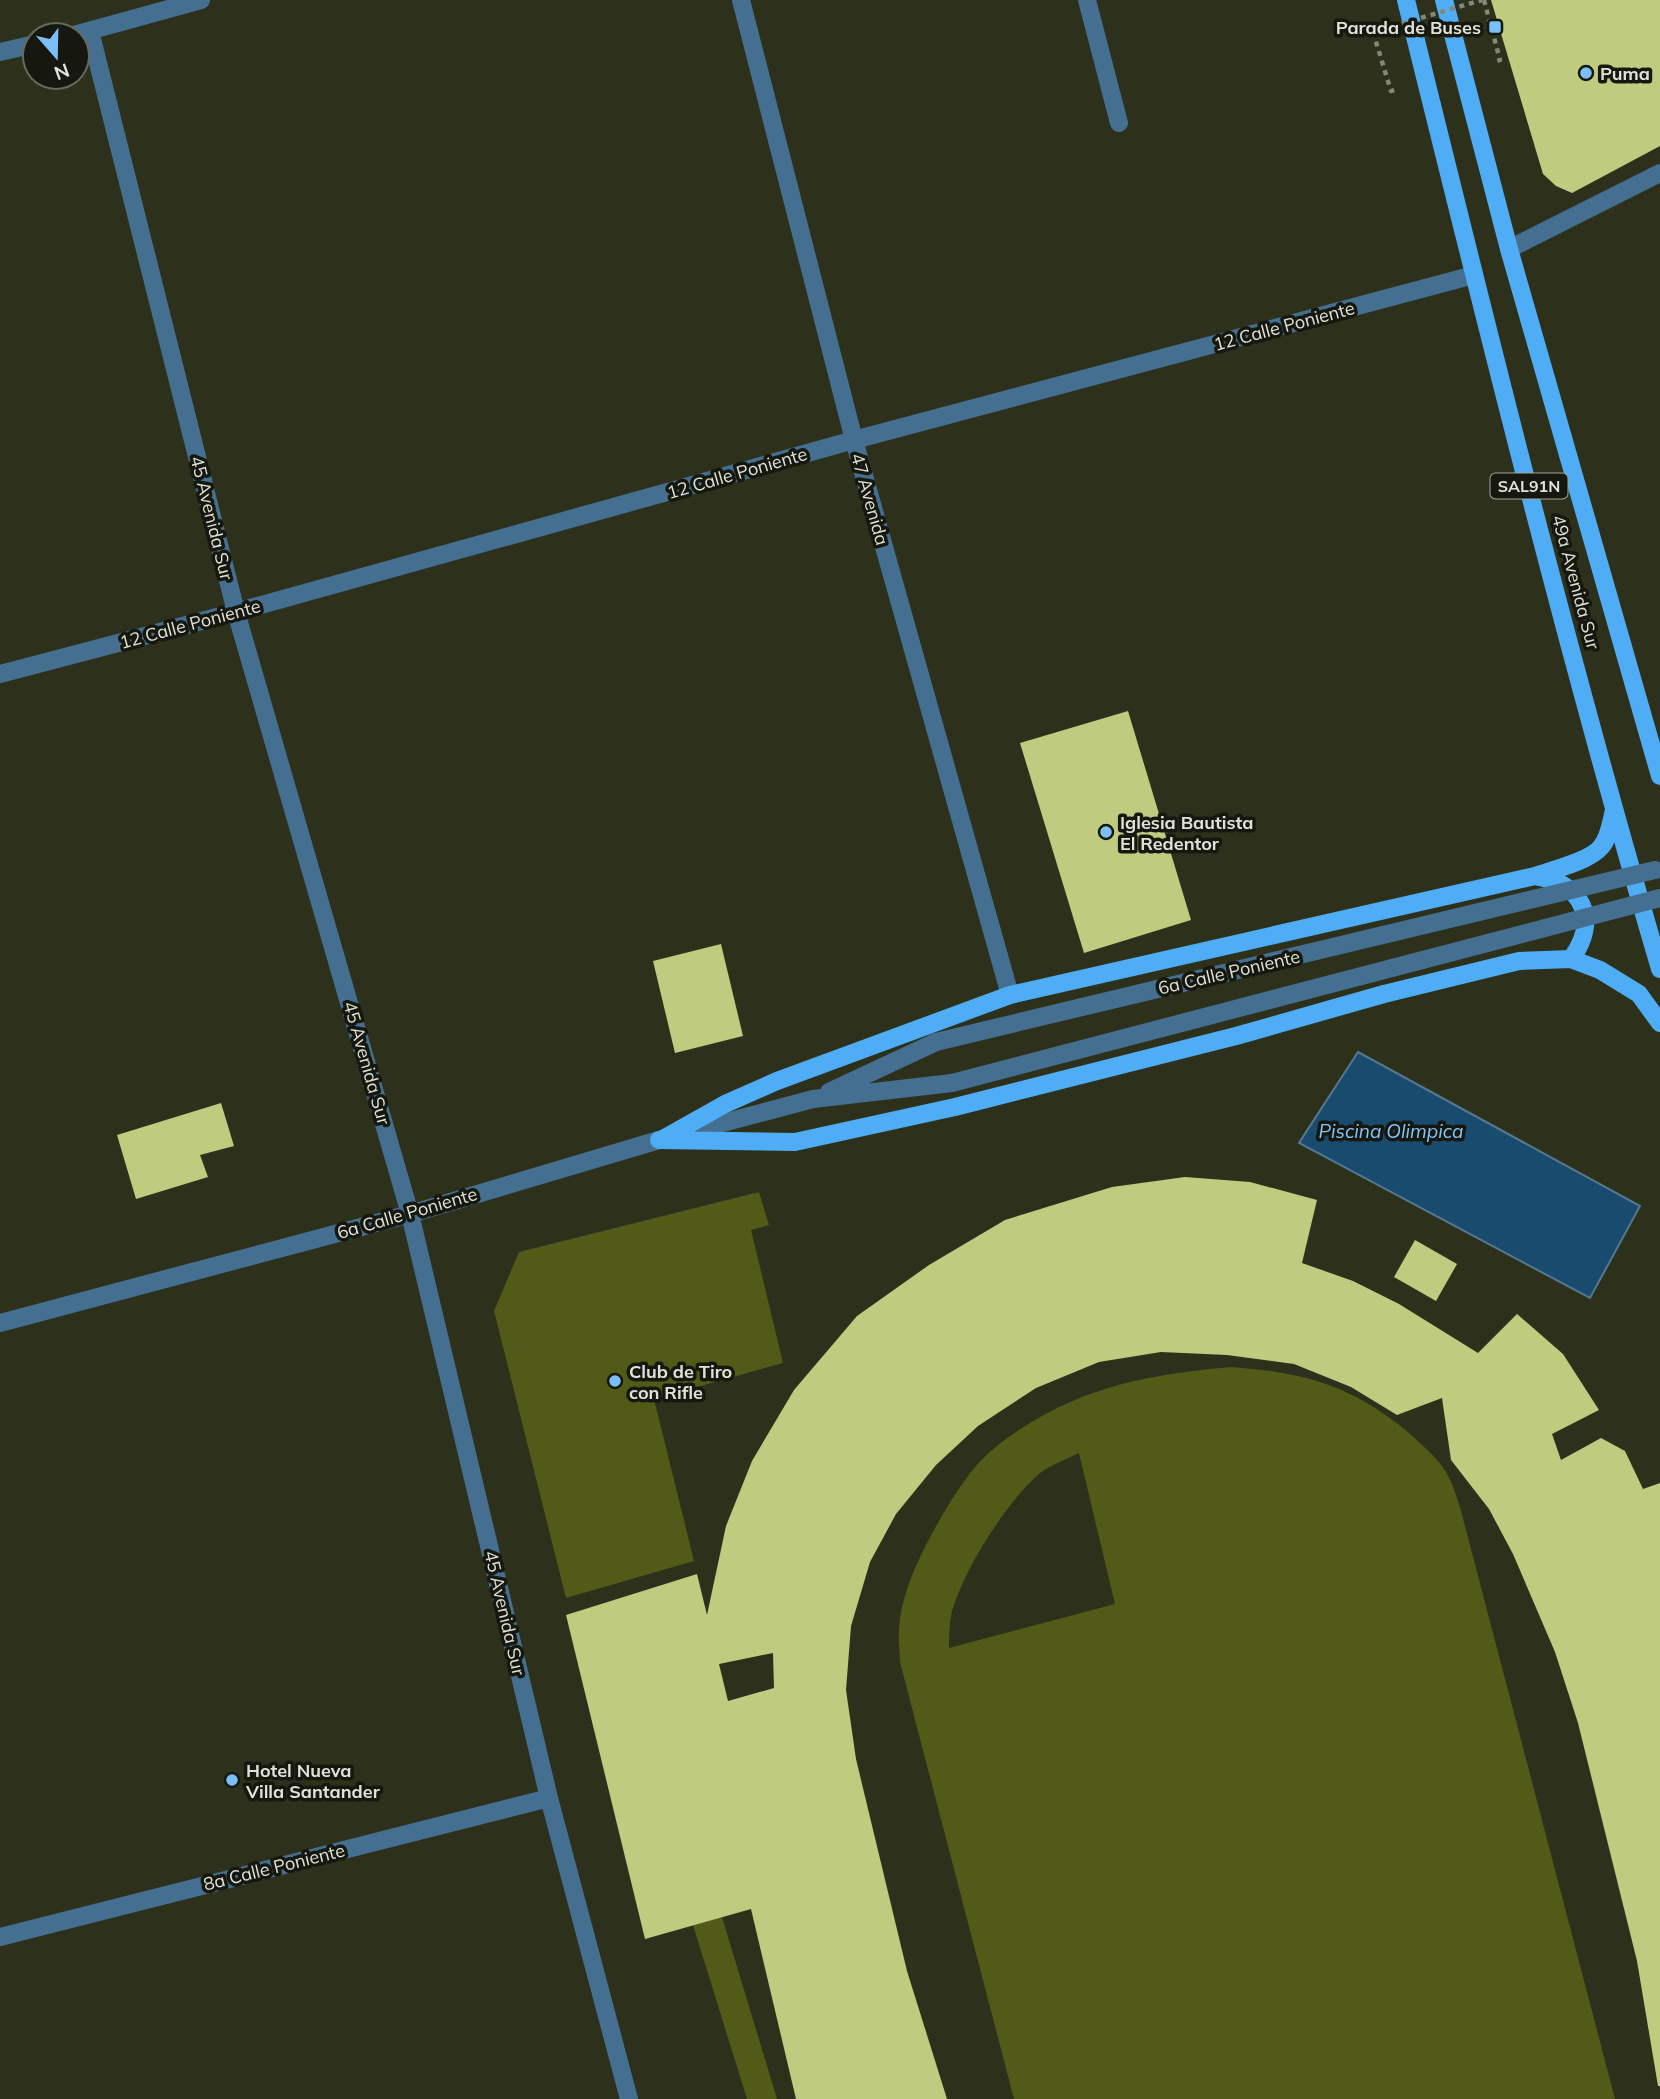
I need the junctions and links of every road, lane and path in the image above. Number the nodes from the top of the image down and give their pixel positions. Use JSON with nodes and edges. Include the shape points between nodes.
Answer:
{"nodes":[{"id":1,"x":201,"y":0,"type":"edge"},
{"id":2,"x":741,"y":0,"type":"edge"},
{"id":3,"x":1087,"y":0,"type":"edge"},
{"id":4,"x":1406,"y":0,"type":"edge"},
{"id":5,"x":1444,"y":0,"type":"edge"},
{"id":6,"x":1483,"y":0,"type":"edge"},
{"id":7,"x":91,"y":31,"type":"edge"},
{"id":8,"x":21,"y":47,"type":"edge"},
{"id":9,"x":0,"y":52,"type":"edge"},
{"id":10,"x":1500,"y":60,"type":"dead end"},
{"id":11,"x":91,"y":67,"type":"edge"},
{"id":12,"x":1391,"y":91,"type":"dead end"},
{"id":13,"x":1119,"y":123,"type":"dead end"},
{"id":14,"x":1660,"y":173,"type":"edge"},
{"id":15,"x":1509,"y":249,"type":"junction"},
{"id":16,"x":1474,"y":275,"type":"junction"},
{"id":17,"x":854,"y":440,"type":"junction"},
{"id":18,"x":236,"y":612,"type":"junction"},
{"id":19,"x":0,"y":674,"type":"edge"},
{"id":20,"x":1658,"y":768,"type":"edge"},
{"id":21,"x":1614,"y":810,"type":"junction"},
{"id":22,"x":1658,"y":870,"type":"edge"},
{"id":23,"x":1535,"y":876,"type":"junction"},
{"id":24,"x":1660,"y":898,"type":"edge"},
{"id":25,"x":1571,"y":959,"type":"junction"},
{"id":26,"x":1660,"y":969,"type":"edge"},
{"id":27,"x":1010,"y":995,"type":"junction"},
{"id":28,"x":1660,"y":1023,"type":"edge"},
{"id":29,"x":813,"y":1099,"type":"junction"},
{"id":30,"x":659,"y":1140,"type":"junction"},
{"id":31,"x":410,"y":1214,"type":"junction"},
{"id":32,"x":0,"y":1323,"type":"edge"},
{"id":33,"x":549,"y":1798,"type":"junction"},
{"id":34,"x":0,"y":1937,"type":"edge"},
{"id":35,"x":629,"y":2099,"type":"edge"}],
"edges":[{"from":1,"to":7,"type":"street"},
{"from":2,"to":17,"type":"street","name":"47 Avenida"},
{"from":3,"to":13,"type":"street"},
{"from":4,"to":16,"type":"main road","name":"49a Avenida Sur","number":"SAL91N"},
{"from":5,"to":15,"type":"main road","name":"49a Avenida Sur","number":"SAL91N"},
{"from":6,"to":10,"type":"path"},
{"from":6,"to":12,"type":"path","bridge":true,"via":[[1373,32]]},
{"from":8,"to":9,"type":"street"},
{"from":11,"to":18,"type":"street","name":"45 Avenida Sur"},
{"from":14,"to":15,"type":"street"},
{"from":15,"to":20,"type":"main road","name":"49a Avenida Sur","number":"SAL91N"},
{"from":16,"to":17,"type":"street","name":"12 Calle Poniente"},
{"from":16,"to":21,"type":"main road","name":"49a Avenida Sur","number":"SAL91N"},
{"from":17,"to":18,"type":"street","name":"12 Calle Poniente"},
{"from":17,"to":27,"type":"street","name":"47 Avenida"},
{"from":18,"to":19,"type":"street","name":"12 Calle Poniente"},
{"from":18,"to":31,"type":"street","name":"45 Avenida Sur"},
{"from":21,"to":23,"type":"main road","via":[[1601,849]]},
{"from":21,"to":26,"type":"main road","name":"49a Avenida Sur","number":"SAL91N"},
{"from":22,"to":29,"type":"street","name":"6a Calle Poniente","bridge":true,"via":[[936,1042]]},
{"from":23,"to":25,"type":"main road","via":[[1566,886],[1578,898],[1586,930]]},
{"from":23,"to":27,"type":"main road"},
{"from":24,"to":29,"type":"street","name":"6a Calle Poniente","bridge":true,"via":[[952,1083]]},
{"from":25,"to":28,"type":"main road","via":[[1601,970],[1639,994]]},
{"from":25,"to":30,"type":"main road","via":[[1519,961],[955,1107],[795,1142]]},
{"from":27,"to":30,"type":"main road","via":[[777,1081]]},
{"from":29,"to":30,"type":"street","name":"6a Calle Poniente"},
{"from":30,"to":31,"type":"street","name":"6a Calle Poniente"},
{"from":31,"to":32,"type":"street","name":"6a Calle Poniente"},
{"from":31,"to":33,"type":"street","name":"45 Avenida Sur"},
{"from":33,"to":34,"type":"street","name":"8a Calle Poniente"},
{"from":33,"to":35,"type":"street","name":"45 Avenida Sur"}]}
